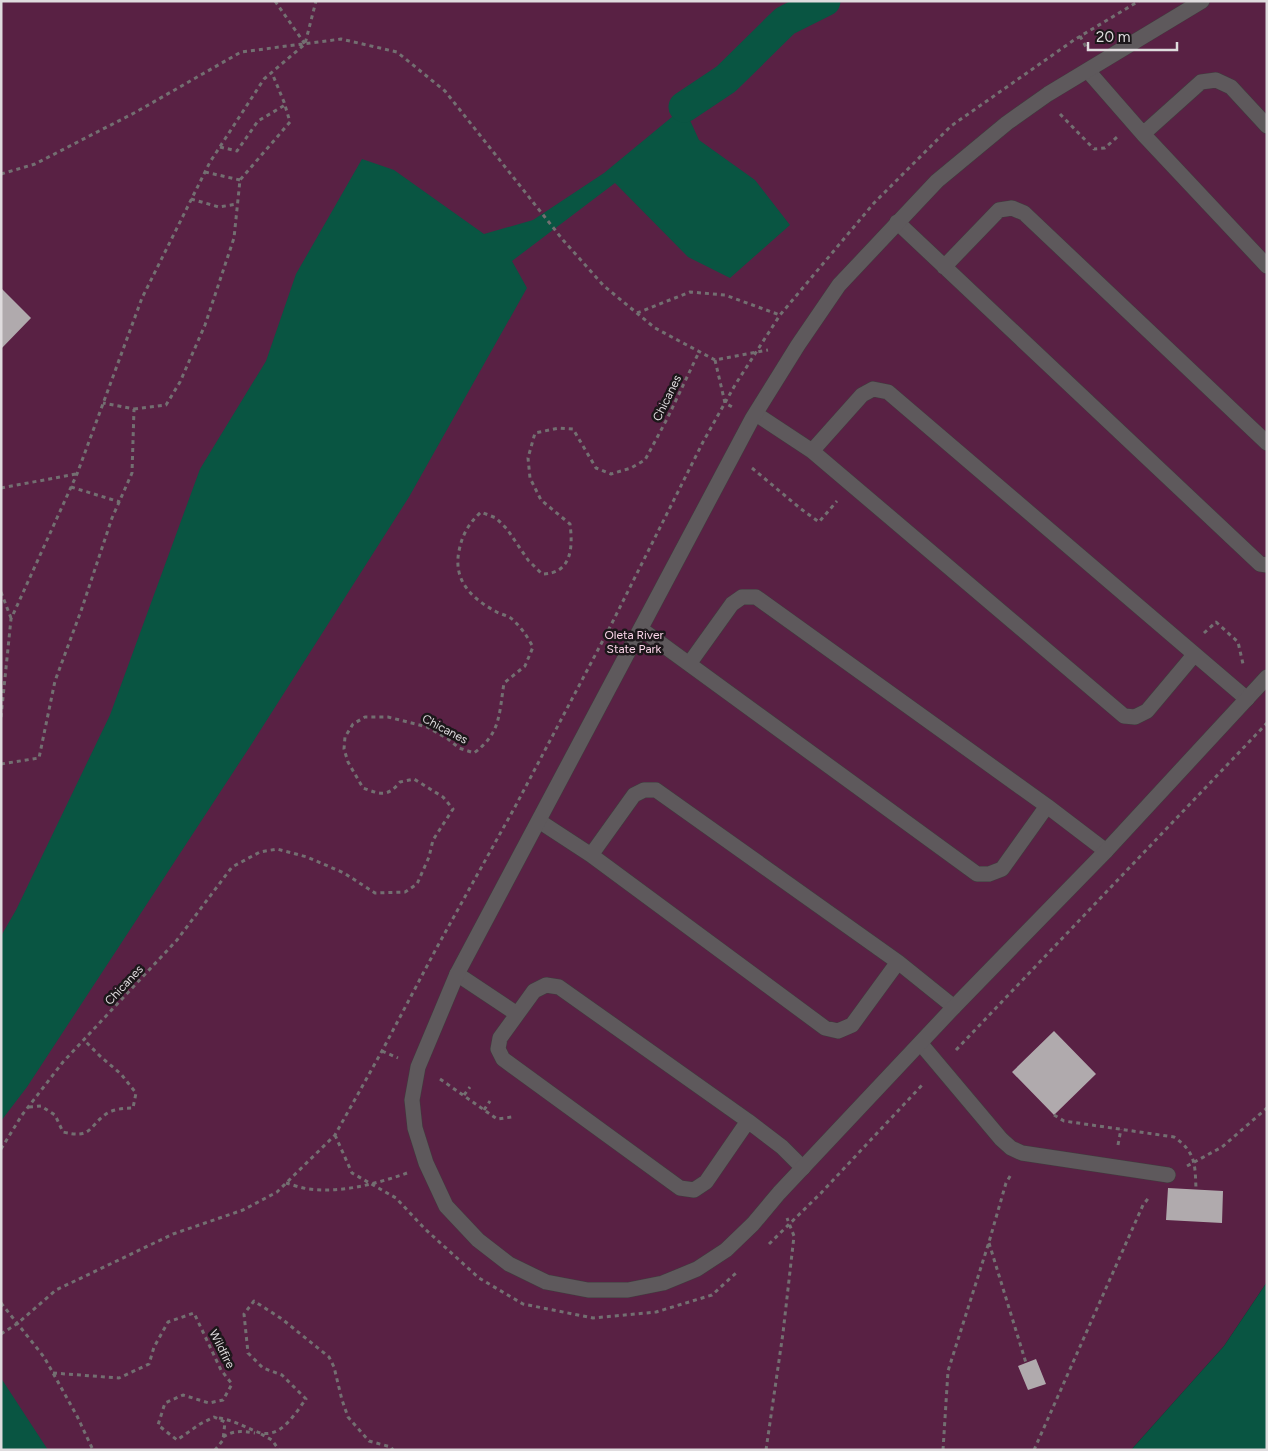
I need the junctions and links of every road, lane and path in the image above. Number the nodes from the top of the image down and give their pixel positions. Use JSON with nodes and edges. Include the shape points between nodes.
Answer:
{"nodes":[{"id":1,"x":276,"y":1,"type":"edge"},
{"id":2,"x":316,"y":1,"type":"edge"},
{"id":3,"x":1202,"y":1,"type":"edge"},
{"id":4,"x":305,"y":44,"type":"junction"},
{"id":5,"x":1088,"y":71,"type":"junction"},
{"id":6,"x":272,"y":73,"type":"junction"},
{"id":7,"x":285,"y":105,"type":"junction"},
{"id":8,"x":1058,"y":111,"type":"dead end"},
{"id":9,"x":1267,"y":126,"type":"edge"},
{"id":10,"x":1138,"y":128,"type":"junction"},
{"id":11,"x":220,"y":147,"type":"junction"},
{"id":12,"x":205,"y":172,"type":"junction"},
{"id":13,"x":1,"y":174,"type":"edge"},
{"id":14,"x":240,"y":180,"type":"junction"},
{"id":15,"x":191,"y":199,"type":"junction"},
{"id":16,"x":237,"y":204,"type":"junction"},
{"id":17,"x":897,"y":222,"type":"junction"},
{"id":18,"x":1267,"y":266,"type":"edge"},
{"id":19,"x":944,"y":267,"type":"junction"},
{"id":20,"x":637,"y":313,"type":"junction"},
{"id":21,"x":780,"y":315,"type":"dead end"},
{"id":22,"x":798,"y":345,"type":"junction"},
{"id":23,"x":699,"y":352,"type":"junction"},
{"id":24,"x":715,"y":360,"type":"junction"},
{"id":25,"x":103,"y":403,"type":"junction"},
{"id":26,"x":134,"y":409,"type":"junction"},
{"id":27,"x":754,"y":417,"type":"junction"},
{"id":28,"x":1267,"y":442,"type":"edge"},
{"id":29,"x":812,"y":451,"type":"junction"},
{"id":30,"x":748,"y":465,"type":"dead end"},
{"id":31,"x":77,"y":474,"type":"junction"},
{"id":32,"x":851,"y":484,"type":"junction"},
{"id":33,"x":1,"y":488,"type":"edge"},
{"id":34,"x":71,"y":488,"type":"junction"},
{"id":35,"x":120,"y":502,"type":"junction"},
{"id":36,"x":1267,"y":565,"type":"edge"},
{"id":37,"x":1,"y":592,"type":"edge"},
{"id":38,"x":2,"y":599,"type":"edge"},
{"id":39,"x":11,"y":619,"type":"junction"},
{"id":40,"x":1216,"y":622,"type":"dead end"},
{"id":41,"x":640,"y":629,"type":"junction"},
{"id":42,"x":1194,"y":655,"type":"junction"},
{"id":43,"x":689,"y":664,"type":"junction"},
{"id":44,"x":1246,"y":667,"type":"dead end"},
{"id":45,"x":1267,"y":678,"type":"edge"},
{"id":46,"x":1247,"y":699,"type":"junction"},
{"id":47,"x":1,"y":716,"type":"edge"},
{"id":48,"x":1267,"y":723,"type":"edge"},
{"id":49,"x":1,"y":764,"type":"edge"},
{"id":50,"x":1047,"y":806,"type":"junction"},
{"id":51,"x":539,"y":821,"type":"junction"},
{"id":52,"x":1106,"y":851,"type":"junction"},
{"id":53,"x":591,"y":855,"type":"junction"},
{"id":54,"x":898,"y":962,"type":"junction"},
{"id":55,"x":457,"y":974,"type":"junction"},
{"id":56,"x":954,"y":1007,"type":"junction"},
{"id":57,"x":517,"y":1014,"type":"junction"},
{"id":58,"x":84,"y":1040,"type":"junction"},
{"id":59,"x":920,"y":1044,"type":"junction"},
{"id":60,"x":940,"y":1066,"type":"junction"},
{"id":61,"x":436,"y":1076,"type":"dead end"},
{"id":62,"x":470,"y":1087,"type":"dead end"},
{"id":63,"x":464,"y":1096,"type":"junction"},
{"id":64,"x":490,"y":1101,"type":"dead end"},
{"id":65,"x":28,"y":1107,"type":"junction"},
{"id":66,"x":1267,"y":1108,"type":"edge"},
{"id":67,"x":484,"y":1110,"type":"junction"},
{"id":68,"x":1054,"y":1115,"type":"dead end"},
{"id":69,"x":512,"y":1117,"type":"dead end"},
{"id":70,"x":748,"y":1121,"type":"junction"},
{"id":71,"x":1121,"y":1129,"type":"junction"},
{"id":72,"x":1,"y":1149,"type":"edge"},
{"id":73,"x":1194,"y":1163,"type":"junction"},
{"id":74,"x":1114,"y":1166,"type":"junction"},
{"id":75,"x":427,"y":1167,"type":"junction"},
{"id":76,"x":1015,"y":1167,"type":"dead end"},
{"id":77,"x":803,"y":1168,"type":"junction"},
{"id":78,"x":1168,"y":1175,"type":"junction"},
{"id":79,"x":285,"y":1183,"type":"junction"},
{"id":80,"x":372,"y":1185,"type":"junction"},
{"id":81,"x":1196,"y":1189,"type":"dead end"},
{"id":82,"x":779,"y":1193,"type":"junction"},
{"id":83,"x":789,"y":1225,"type":"junction"},
{"id":84,"x":989,"y":1242,"type":"junction"},
{"id":85,"x":768,"y":1244,"type":"dead end"},
{"id":86,"x":740,"y":1270,"type":"dead end"},
{"id":87,"x":1,"y":1303,"type":"edge"},
{"id":88,"x":18,"y":1323,"type":"junction"},
{"id":89,"x":1,"y":1334,"type":"edge"},
{"id":90,"x":1026,"y":1363,"type":"dead end"},
{"id":91,"x":53,"y":1373,"type":"junction"},
{"id":92,"x":214,"y":1417,"type":"junction"},
{"id":93,"x":258,"y":1433,"type":"junction"},
{"id":94,"x":223,"y":1437,"type":"junction"},
{"id":95,"x":93,"y":1450,"type":"edge"},
{"id":96,"x":215,"y":1450,"type":"edge"},
{"id":97,"x":278,"y":1450,"type":"edge"},
{"id":98,"x":393,"y":1450,"type":"edge"},
{"id":99,"x":766,"y":1450,"type":"edge"},
{"id":100,"x":943,"y":1450,"type":"edge"},
{"id":101,"x":1034,"y":1450,"type":"edge"}],
"edges":[{"from":1,"to":4,"type":"path"},
{"from":2,"to":4,"type":"path"},
{"from":3,"to":5,"type":"street"},
{"from":4,"to":6,"type":"path"},
{"from":4,"to":13,"type":"path","via":[[241,52],[136,112],[35,164]]},
{"from":4,"to":20,"type":"path","via":[[341,39],[397,52],[445,92],[563,240],[604,286]]},
{"from":5,"to":10,"type":"street"},
{"from":5,"to":17,"type":"street","via":[[1000,128],[937,181]]},
{"from":6,"to":7,"type":"path"},
{"from":6,"to":11,"type":"path","via":[[264,79]]},
{"from":7,"to":11,"type":"path","via":[[258,121],[237,152]]},
{"from":7,"to":14,"type":"path","via":[[290,122]]},
{"from":8,"to":10,"type":"path","via":[[1094,149],[1105,148]]},
{"from":9,"to":10,"type":"street","via":[[1231,87],[1216,80],[1201,82]]},
{"from":10,"to":18,"type":"street"},
{"from":11,"to":12,"type":"path"},
{"from":12,"to":14,"type":"path"},
{"from":12,"to":15,"type":"path"},
{"from":14,"to":16,"type":"path"},
{"from":15,"to":16,"type":"path","via":[[220,207]]},
{"from":15,"to":25,"type":"path","via":[[142,298]]},
{"from":16,"to":26,"type":"path","via":[[234,238],[206,325],[180,382],[166,405]]},
{"from":17,"to":19,"type":"street"},
{"from":17,"to":22,"type":"street","via":[[839,285]]},
{"from":19,"to":28,"type":"street","via":[[999,210],[1012,208],[1024,213]]},
{"from":19,"to":36,"type":"street","via":[[1260,564]]},
{"from":20,"to":21,"type":"path","via":[[690,292],[725,296]]},
{"from":20,"to":23,"type":"path","via":[[655,328]]},
{"from":22,"to":24,"type":"path"},
{"from":22,"to":27,"type":"street"},
{"from":23,"to":24,"type":"path"},
{"from":23,"to":58,"type":"path","name":"Chicanes","via":[[645,460],[631,468],[611,474],[596,468],[573,429],[535,433],[528,458],[530,478],[542,500],[570,524],[573,541],[565,565],[553,574],[542,574],[507,529],[496,518],[481,512],[471,521],[461,539],[457,562],[461,582],[477,599],[511,618],[533,647],[526,666],[504,683],[498,725],[486,744],[474,753],[459,748],[428,727],[388,716],[366,717],[353,724],[345,737],[348,762],[363,788],[382,795],[400,782],[414,779],[443,796],[453,809],[433,840],[417,884],[405,892],[375,894],[344,873],[307,857],[277,849],[260,852],[232,867],[177,940]]},
{"from":24,"to":27,"type":"path","via":[[725,403]]},
{"from":25,"to":26,"type":"path"},
{"from":25,"to":31,"type":"path"},
{"from":26,"to":35,"type":"path","via":[[132,473]]},
{"from":27,"to":29,"type":"street"},
{"from":27,"to":41,"type":"street"},
{"from":29,"to":32,"type":"street"},
{"from":29,"to":42,"type":"street","via":[[862,395],[874,389],[888,392]]},
{"from":30,"to":32,"type":"path","via":[[819,522]]},
{"from":31,"to":33,"type":"path"},
{"from":31,"to":34,"type":"path"},
{"from":32,"to":42,"type":"street","via":[[1124,716],[1135,717],[1147,712]]},
{"from":34,"to":35,"type":"path"},
{"from":34,"to":39,"type":"path"},
{"from":35,"to":49,"type":"path","via":[[54,681],[39,758]]},
{"from":37,"to":38,"type":"path"},
{"from":38,"to":39,"type":"path"},
{"from":39,"to":47,"type":"path"},
{"from":40,"to":44,"type":"path","via":[[1238,642],[1242,663]]},
{"from":41,"to":43,"type":"street"},
{"from":41,"to":51,"type":"street"},
{"from":42,"to":46,"type":"street"},
{"from":43,"to":50,"type":"street","via":[[732,604],[742,597],[756,598]]},
{"from":43,"to":50,"type":"street","via":[[978,874],[1002,869]]},
{"from":45,"to":46,"type":"street"},
{"from":46,"to":52,"type":"street"},
{"from":48,"to":60,"type":"path"},
{"from":50,"to":52,"type":"street"},
{"from":51,"to":53,"type":"street"},
{"from":51,"to":55,"type":"street"},
{"from":52,"to":56,"type":"street"},
{"from":53,"to":54,"type":"street","via":[[634,795],[644,790],[656,790]]},
{"from":53,"to":54,"type":"street","via":[[825,1028],[838,1031],[852,1025]]},
{"from":54,"to":56,"type":"street"},
{"from":55,"to":57,"type":"street"},
{"from":55,"to":75,"type":"street","via":[[418,1067],[412,1100],[415,1128]]},
{"from":56,"to":59,"type":"street"},
{"from":57,"to":70,"type":"street","via":[[534,991],[546,985],[559,987]]},
{"from":57,"to":70,"type":"street","via":[[500,1038],[498,1049],[503,1059],[680,1188],[694,1190],[706,1182]]},
{"from":58,"to":65,"type":"path","name":"Chicanes"},
{"from":58,"to":65,"type":"path","via":[[121,1074],[136,1093],[133,1108],[107,1113],[91,1130],[77,1135],[63,1132],[55,1115],[42,1106]]},
{"from":59,"to":60,"type":"street"},
{"from":59,"to":77,"type":"street"},
{"from":60,"to":74,"type":"street","via":[[1011,1148],[1022,1153]]},
{"from":60,"to":83,"type":"path"},
{"from":61,"to":63,"type":"path"},
{"from":62,"to":63,"type":"path"},
{"from":63,"to":67,"type":"path"},
{"from":64,"to":67,"type":"path"},
{"from":65,"to":72,"type":"path","name":"Chicanes"},
{"from":66,"to":73,"type":"path","via":[[1222,1147]]},
{"from":67,"to":69,"type":"path","via":[[496,1119]]},
{"from":68,"to":71,"type":"path","via":[[1064,1120]]},
{"from":70,"to":77,"type":"street"},
{"from":71,"to":73,"type":"path","via":[[1174,1137],[1186,1145]]},
{"from":71,"to":74,"type":"path"},
{"from":73,"to":78,"type":"path"},
{"from":73,"to":81,"type":"path"},
{"from":74,"to":78,"type":"street"},
{"from":75,"to":80,"type":"path"},
{"from":75,"to":82,"type":"street","via":[[446,1206],[478,1240],[509,1264],[546,1282],[588,1290],[628,1290],[663,1283],[697,1268],[726,1250]]},
{"from":76,"to":84,"type":"path","via":[[1006,1183]]},
{"from":77,"to":82,"type":"street"},
{"from":78,"to":101,"type":"path","via":[[1143,1205]]},
{"from":79,"to":80,"type":"path","via":[[309,1189]]},
{"from":79,"to":80,"type":"path","via":[[336,1135],[352,1173]]},
{"from":79,"to":88,"type":"path","via":[[277,1192],[243,1210],[173,1234],[56,1290]]},
{"from":80,"to":86,"type":"path","via":[[396,1198],[479,1278],[523,1304],[593,1318],[656,1312],[712,1295]]},
{"from":82,"to":83,"type":"path"},
{"from":83,"to":85,"type":"path"},
{"from":83,"to":99,"type":"path","via":[[794,1236],[792,1256]]},
{"from":84,"to":90,"type":"path"},
{"from":84,"to":100,"type":"path","via":[[948,1370]]},
{"from":87,"to":88,"type":"path"},
{"from":88,"to":89,"type":"path"},
{"from":88,"to":91,"type":"path"},
{"from":91,"to":92,"type":"path","name":"Wildfire","via":[[119,1378],[149,1364],[168,1322],[194,1313],[221,1370],[232,1384],[223,1400],[209,1403],[183,1395],[165,1403],[158,1425],[177,1440]]},
{"from":91,"to":95,"type":"path"},
{"from":92,"to":93,"type":"path","via":[[229,1419]]},
{"from":92,"to":94,"type":"path","via":[[225,1422]]},
{"from":93,"to":94,"type":"path","via":[[231,1432]]},
{"from":93,"to":97,"type":"path","via":[[272,1440]]},
{"from":93,"to":98,"type":"path","via":[[274,1433],[287,1426],[306,1399],[282,1375],[263,1368],[248,1354],[244,1314],[254,1301],[329,1357],[348,1417],[369,1441]]},
{"from":94,"to":96,"type":"path"}]}
